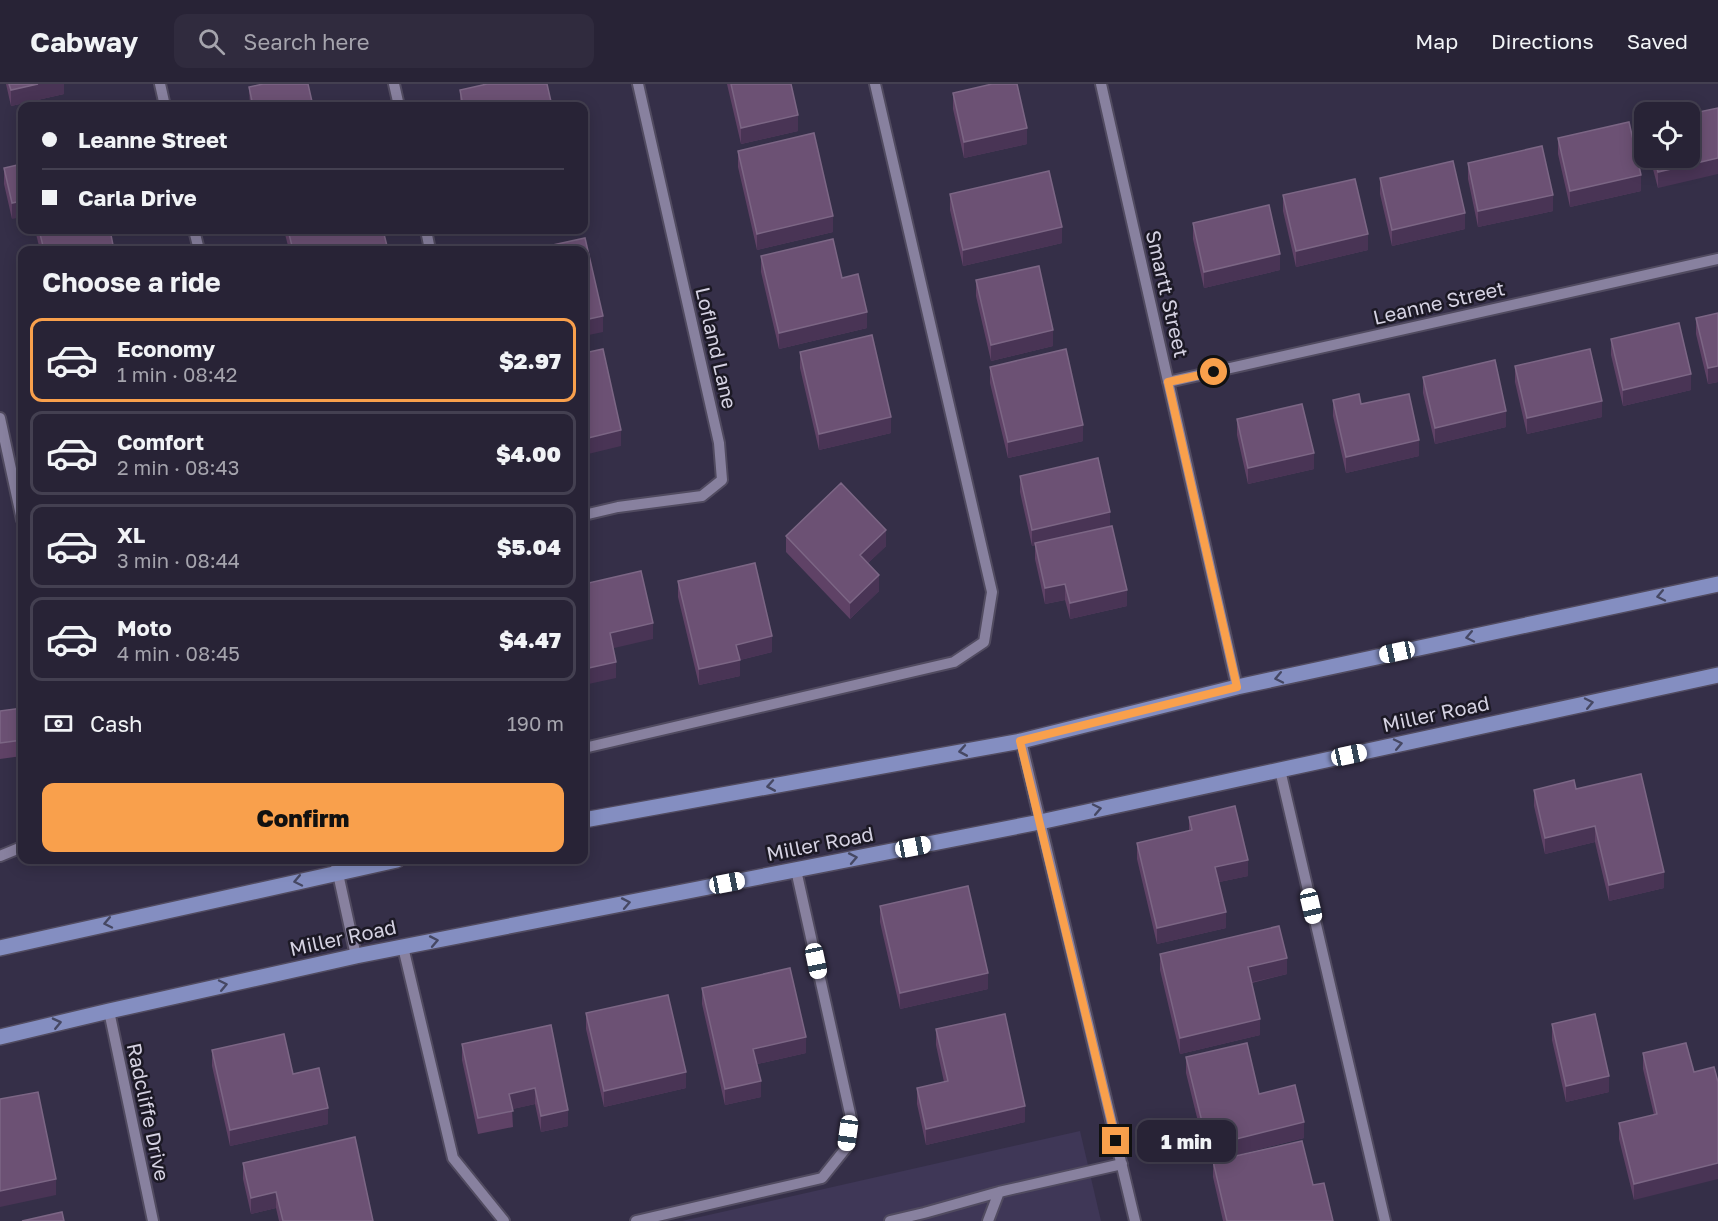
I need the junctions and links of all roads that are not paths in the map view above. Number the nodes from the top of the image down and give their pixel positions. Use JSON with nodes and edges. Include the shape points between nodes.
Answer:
{"nodes":[{"id":1,"x":160,"y":84,"type":"edge"},
{"id":2,"x":394,"y":84,"type":"edge"},
{"id":3,"x":638,"y":84,"type":"edge"},
{"id":4,"x":875,"y":84,"type":"edge"},
{"id":5,"x":1101,"y":84,"type":"edge"},
{"id":6,"x":164,"y":102,"type":"edge"},
{"id":7,"x":398,"y":102,"type":"edge"},
{"id":8,"x":1718,"y":259,"type":"edge"},
{"id":9,"x":1168,"y":382,"type":"junction"},
{"id":10,"x":0,"y":418,"type":"edge"},
{"id":11,"x":18,"y":501,"type":"edge"},
{"id":12,"x":588,"y":514,"type":"edge"},
{"id":13,"x":1718,"y":584,"type":"edge"},
{"id":14,"x":1718,"y":675,"type":"edge"},
{"id":15,"x":1237,"y":687,"type":"junction"},
{"id":16,"x":1020,"y":741,"type":"junction"},
{"id":17,"x":588,"y":747,"type":"edge"},
{"id":18,"x":1280,"y":770,"type":"junction"},
{"id":19,"x":588,"y":819,"type":"edge"},
{"id":20,"x":1040,"y":822,"type":"junction"},
{"id":21,"x":18,"y":849,"type":"edge"},
{"id":22,"x":0,"y":856,"type":"edge"},
{"id":23,"x":357,"y":864,"type":"edge"},
{"id":24,"x":337,"y":866,"type":"edge"},
{"id":25,"x":796,"y":870,"type":"junction"},
{"id":26,"x":403,"y":947,"type":"junction"},
{"id":27,"x":0,"y":948,"type":"edge"},
{"id":28,"x":356,"y":956,"type":"junction"},
{"id":29,"x":109,"y":1011,"type":"junction"},
{"id":30,"x":0,"y":1037,"type":"edge"},
{"id":31,"x":1122,"y":1164,"type":"junction"},
{"id":32,"x":999,"y":1192,"type":"junction"},
{"id":33,"x":153,"y":1221,"type":"edge"},
{"id":34,"x":504,"y":1221,"type":"edge"},
{"id":35,"x":636,"y":1221,"type":"edge"},
{"id":36,"x":890,"y":1221,"type":"edge"},
{"id":37,"x":987,"y":1221,"type":"edge"},
{"id":38,"x":1135,"y":1221,"type":"edge"},
{"id":39,"x":1385,"y":1221,"type":"edge"}],
"edges":[{"from":1,"to":6,"type":"street"},
{"from":2,"to":7,"type":"street"},
{"from":3,"to":12,"type":"street","name":"Lofland Lane","via":[[719,443],[722,480],[702,496]]},
{"from":4,"to":17,"type":"street","via":[[992,592],[984,642],[954,662]]},
{"from":5,"to":9,"type":"street","name":"Smartt Street"},
{"from":8,"to":9,"type":"street","name":"Leanne Street"},
{"from":9,"to":15,"type":"street","name":"Smartt Street"},
{"from":10,"to":11,"type":"street"},
{"from":13,"to":15,"type":"main road","one_way":true},
{"from":18,"to":14,"type":"main road","name":"Miller Road","one_way":true},
{"from":15,"to":16,"type":"main road"},
{"from":16,"to":19,"type":"main road","one_way":true},
{"from":16,"to":20,"type":"street"},
{"from":20,"to":18,"type":"main road","name":"Miller Road","one_way":true},
{"from":18,"to":39,"type":"street"},
{"from":25,"to":20,"type":"main road","name":"Miller Road","one_way":true},
{"from":20,"to":31,"type":"street"},
{"from":21,"to":22,"type":"street"},
{"from":23,"to":24,"type":"main road"},
{"from":24,"to":27,"type":"main road","one_way":true},
{"from":24,"to":28,"type":"street"},
{"from":26,"to":25,"type":"main road","name":"Miller Road","one_way":true},
{"from":25,"to":35,"type":"street","via":[[851,1118],[846,1148],[822,1178]]},
{"from":26,"to":28,"type":"main road","name":"Miller Road"},
{"from":26,"to":34,"type":"street","via":[[453,1158]]},
{"from":29,"to":28,"type":"main road","name":"Miller Road","one_way":true},
{"from":30,"to":29,"type":"main road","name":"Miller Road","one_way":true},
{"from":29,"to":33,"type":"street","name":"Radcliffe Drive"},
{"from":31,"to":32,"type":"street"},
{"from":31,"to":38,"type":"street"},
{"from":32,"to":36,"type":"street"},
{"from":32,"to":37,"type":"street"}]}
